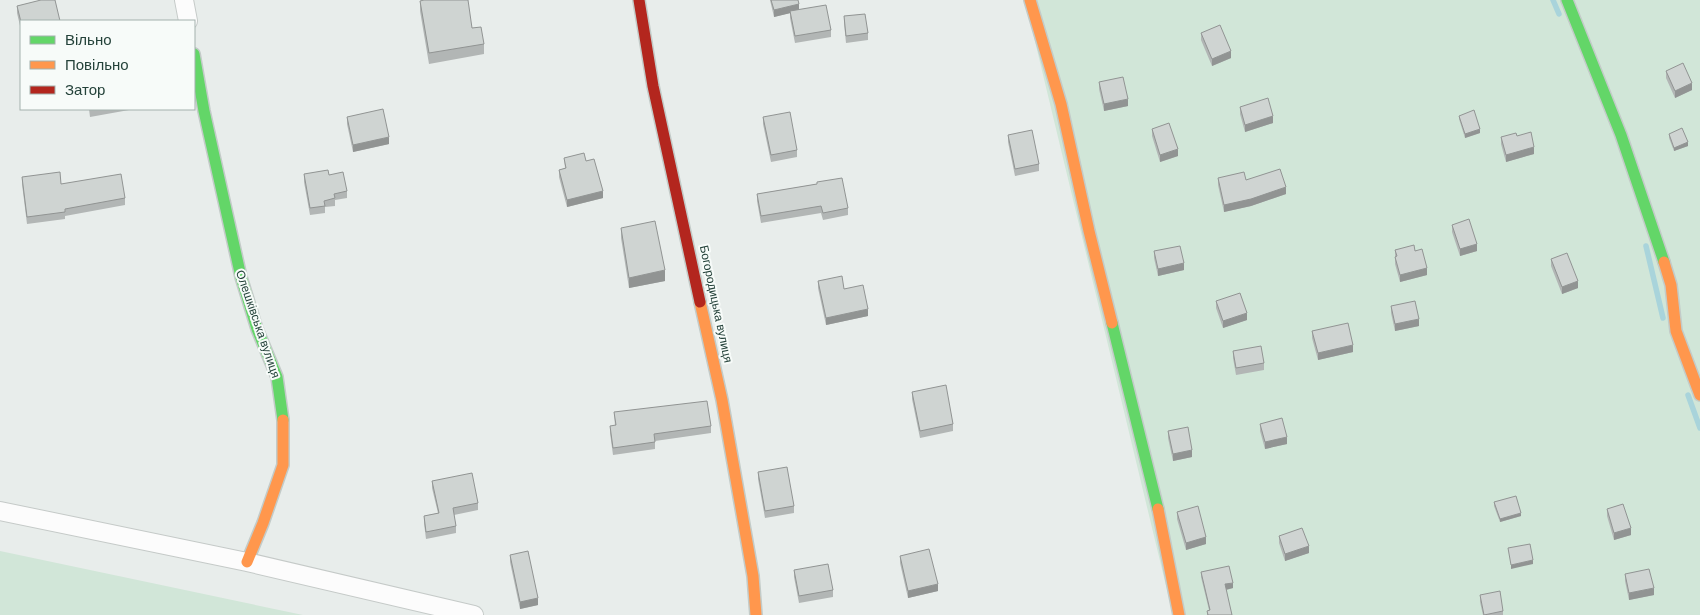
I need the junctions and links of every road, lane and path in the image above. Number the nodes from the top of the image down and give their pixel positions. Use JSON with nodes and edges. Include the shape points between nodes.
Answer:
{"nodes":[{"id":1,"x":184,"y":0,"type":"edge"},
{"id":2,"x":639,"y":0,"type":"edge"},
{"id":3,"x":1030,"y":0,"type":"edge"},
{"id":4,"x":1567,"y":0,"type":"edge"},
{"id":5,"x":188,"y":20,"type":"edge"},
{"id":6,"x":195,"y":60,"type":"edge"},
{"id":7,"x":1700,"y":395,"type":"edge"},
{"id":8,"x":0,"y":511,"type":"edge"},
{"id":9,"x":247,"y":562,"type":"junction"},
{"id":10,"x":474,"y":615,"type":"edge"},
{"id":11,"x":756,"y":615,"type":"edge"},
{"id":12,"x":1179,"y":615,"type":"edge"}],
"edges":[{"from":1,"to":5,"type":"street"},
{"from":2,"to":11,"type":"street","name":"Богородицька вулиця","via":[[653,86],[722,400]]},
{"from":3,"to":12,"type":"street","via":[[1061,104],[1160,519]]},
{"from":4,"to":7,"type":"street","via":[[1645,205],[1671,284],[1676,331]]},
{"from":6,"to":9,"type":"street","name":"Олешківська вулиця","via":[[241,278],[278,377],[283,420],[283,466]]},
{"from":8,"to":9,"type":"street"},
{"from":9,"to":10,"type":"street"}]}
